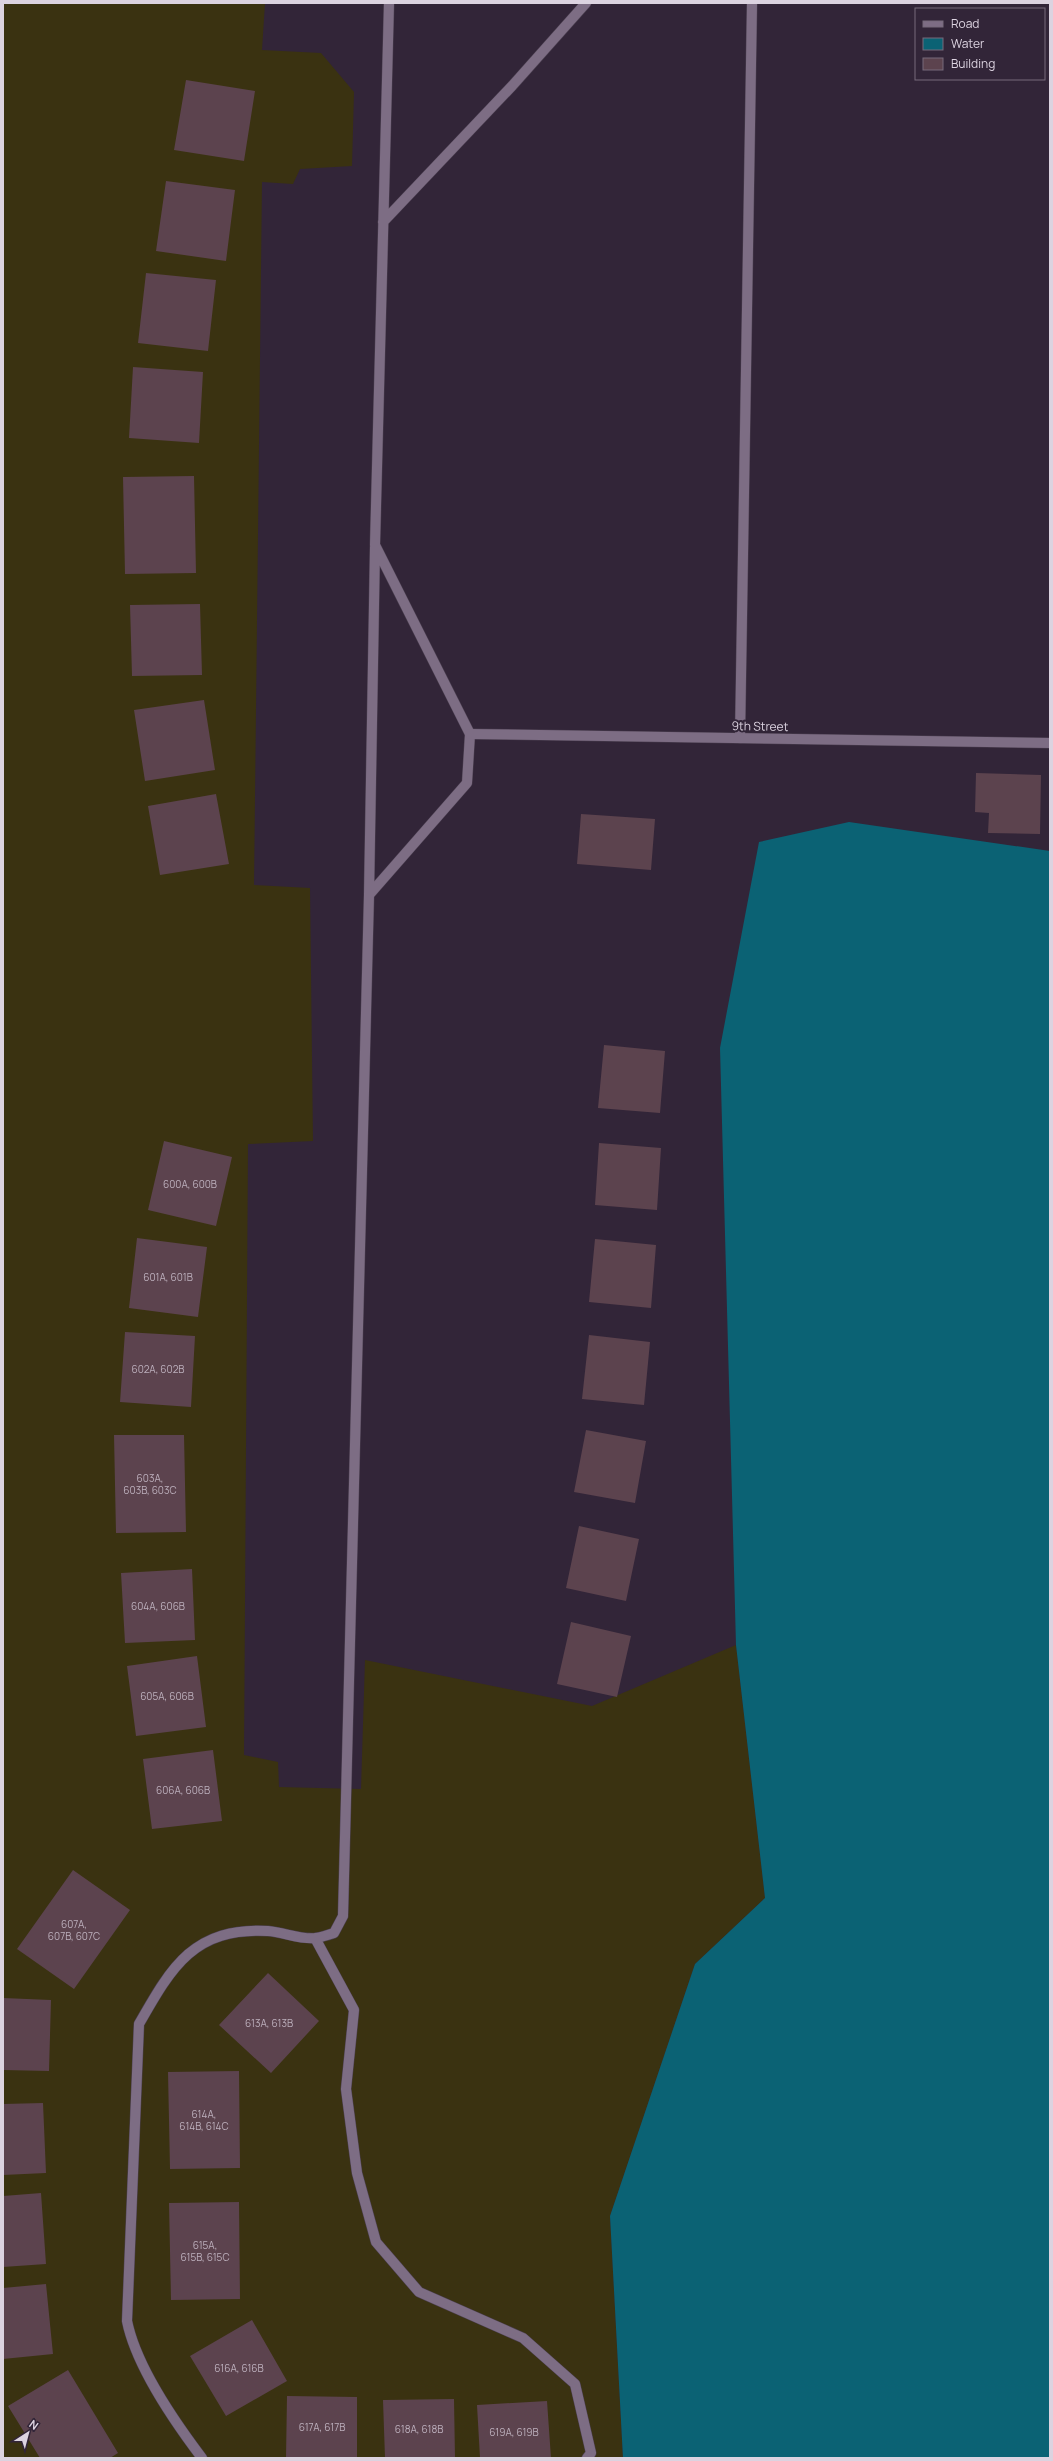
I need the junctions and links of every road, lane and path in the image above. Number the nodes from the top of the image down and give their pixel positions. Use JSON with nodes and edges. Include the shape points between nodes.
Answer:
{"nodes":[{"id":1,"x":389,"y":3,"type":"edge"},
{"id":2,"x":586,"y":3,"type":"edge"},
{"id":3,"x":752,"y":3,"type":"edge"},
{"id":4,"x":383,"y":222,"type":"junction"},
{"id":5,"x":375,"y":545,"type":"junction"},
{"id":6,"x":470,"y":734,"type":"junction"},
{"id":7,"x":740,"y":738,"type":"junction"},
{"id":8,"x":1050,"y":743,"type":"edge"},
{"id":9,"x":369,"y":895,"type":"junction"},
{"id":10,"x":315,"y":1938,"type":"junction"},
{"id":11,"x":202,"y":2458,"type":"edge"},
{"id":12,"x":588,"y":2458,"type":"edge"}],
"edges":[{"from":1,"to":4,"type":"street"},
{"from":2,"to":4,"type":"street","via":[[512,86]]},
{"from":3,"to":7,"type":"street"},
{"from":4,"to":5,"type":"street"},
{"from":5,"to":6,"type":"street"},
{"from":5,"to":9,"type":"street"},
{"from":6,"to":7,"type":"street","name":"9th Street"},
{"from":6,"to":9,"type":"street","via":[[467,783]]},
{"from":7,"to":8,"type":"street","name":"9th Street"},
{"from":9,"to":10,"type":"street","via":[[342,1916],[334,1933]]},
{"from":10,"to":11,"type":"street","via":[[268,1931],[233,1932],[202,1942],[180,1960],[154,1996],[139,2024],[127,2321],[130,2337],[154,2385]]},
{"from":10,"to":12,"type":"street","via":[[354,2010],[346,2089],[357,2173],[376,2242],[418,2292],[523,2338],[575,2384],[591,2453]]}]}
